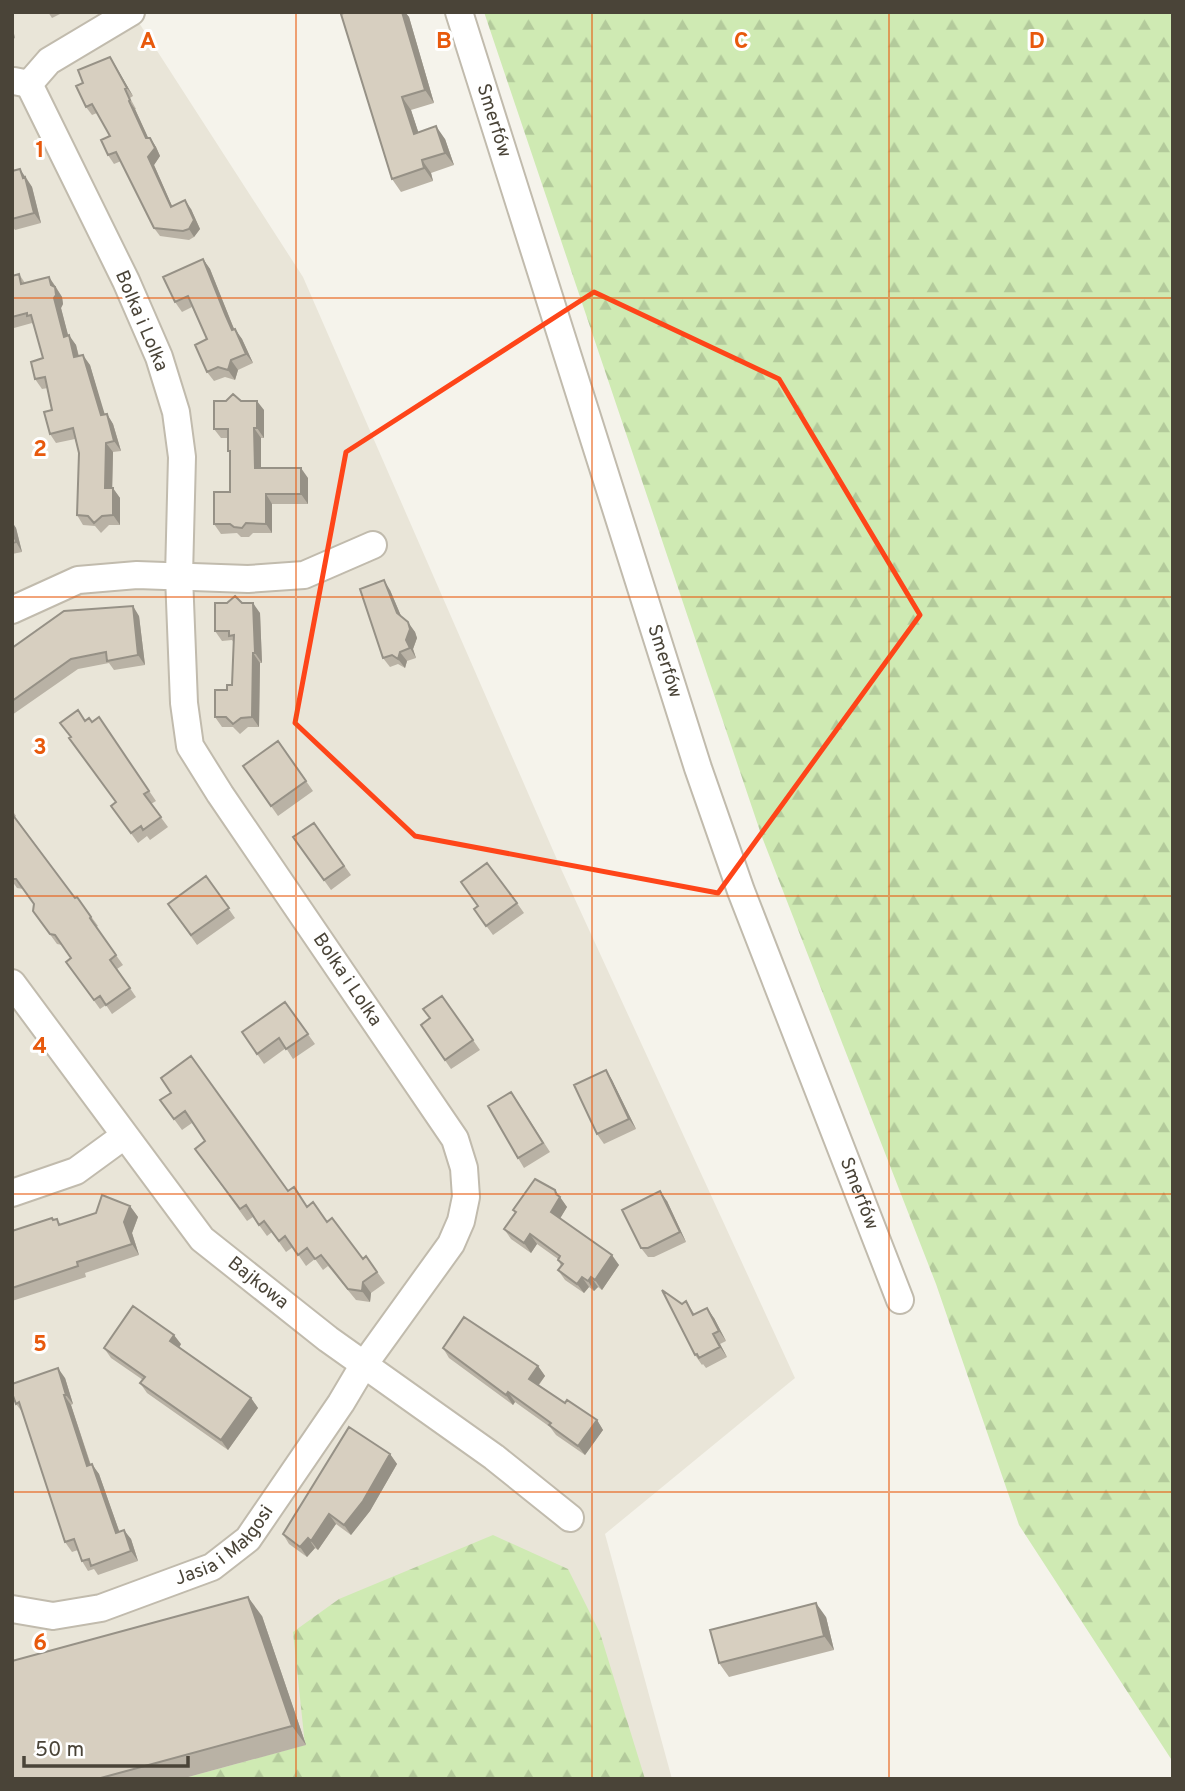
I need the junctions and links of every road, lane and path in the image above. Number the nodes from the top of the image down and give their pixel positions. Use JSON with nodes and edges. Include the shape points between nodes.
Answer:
{"nodes":[{"id":1,"x":131,"y":12,"type":"edge"},
{"id":2,"x":459,"y":12,"type":"edge"},
{"id":3,"x":21,"y":83,"type":"edge"},
{"id":4,"x":373,"y":545,"type":"dead end"},
{"id":5,"x":179,"y":576,"type":"junction"},
{"id":6,"x":12,"y":610,"type":"edge"},
{"id":7,"x":12,"y":983,"type":"edge"},
{"id":8,"x":124,"y":1136,"type":"junction"},
{"id":9,"x":12,"y":1193,"type":"edge"},
{"id":10,"x":900,"y":1300,"type":"dead end"},
{"id":11,"x":363,"y":1366,"type":"junction"},
{"id":12,"x":570,"y":1518,"type":"dead end"},
{"id":13,"x":12,"y":1609,"type":"edge"}],
"edges":[{"from":1,"to":3,"type":"street","name":"Bolka i Lolka"},
{"from":2,"to":10,"type":"street","name":"Smerfów","via":[[698,768]]},
{"from":3,"to":5,"type":"street","name":"Bolka i Lolka","via":[[126,281],[159,356],[176,412],[182,457]]},
{"from":4,"to":5,"type":"street","via":[[304,575],[248,579]]},
{"from":5,"to":6,"type":"street","via":[[78,580]]},
{"from":5,"to":11,"type":"street","name":"Bolka i Lolka","via":[[190,746],[455,1139],[464,1168],[467,1197],[451,1244]]},
{"from":7,"to":8,"type":"street","name":"Bajkowa"},
{"from":8,"to":9,"type":"street","via":[[76,1171]]},
{"from":8,"to":11,"type":"street","name":"Bajkowa","via":[[202,1239]]},
{"from":11,"to":12,"type":"street","name":"Bajkowa","via":[[494,1457]]},
{"from":11,"to":13,"type":"street","name":"Jasia i Małgosi","via":[[248,1539],[212,1567],[102,1608],[53,1616]]}]}
